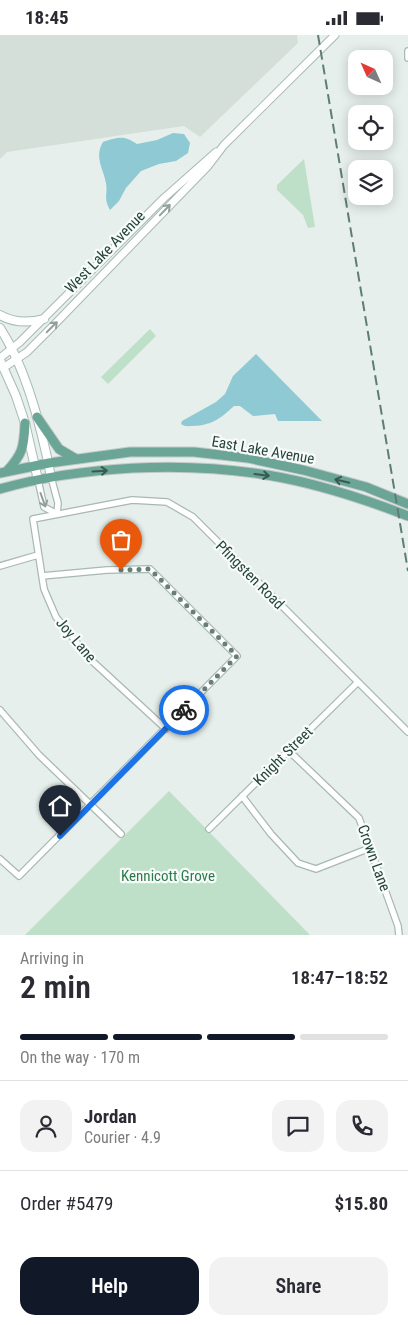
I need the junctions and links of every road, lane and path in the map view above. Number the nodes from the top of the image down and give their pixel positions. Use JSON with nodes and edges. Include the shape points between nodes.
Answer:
{"nodes":[{"id":1,"x":335,"y":35,"type":"edge"},
{"id":2,"x":408,"y":51,"type":"edge"},
{"id":3,"x":408,"y":58,"type":"edge"},
{"id":4,"x":224,"y":145,"type":"junction"},
{"id":5,"x":0,"y":315,"type":"edge"},
{"id":6,"x":44,"y":319,"type":"junction"},
{"id":7,"x":0,"y":328,"type":"edge"},
{"id":8,"x":12,"y":349,"type":"junction"},
{"id":9,"x":16,"y":359,"type":"junction"},
{"id":10,"x":1,"y":364,"type":"edge"},
{"id":11,"x":37,"y":417,"type":"junction"},
{"id":12,"x":25,"y":423,"type":"junction"},
{"id":13,"x":76,"y":459,"type":"junction"},
{"id":14,"x":49,"y":463,"type":"junction"},
{"id":15,"x":35,"y":466,"type":"junction"},
{"id":16,"x":3,"y":473,"type":"edge"},
{"id":17,"x":52,"y":477,"type":"junction"},
{"id":18,"x":38,"y":479,"type":"junction"},
{"id":19,"x":0,"y":489,"type":"edge"},
{"id":20,"x":408,"y":504,"type":"edge"},
{"id":21,"x":57,"y":514,"type":"junction"},
{"id":22,"x":408,"y":516,"type":"edge"},
{"id":23,"x":38,"y":555,"type":"junction"},
{"id":24,"x":0,"y":565,"type":"edge"},
{"id":25,"x":42,"y":576,"type":"junction"},
{"id":26,"x":358,"y":682,"type":"junction"},
{"id":27,"x":0,"y":710,"type":"edge"},
{"id":28,"x":166,"y":729,"type":"junction"},
{"id":29,"x":408,"y":732,"type":"edge"},
{"id":30,"x":288,"y":750,"type":"junction"},
{"id":31,"x":242,"y":796,"type":"junction"},
{"id":32,"x":91,"y":805,"type":"junction"},
{"id":33,"x":209,"y":829,"type":"dead end"},
{"id":34,"x":121,"y":834,"type":"dead end"},
{"id":35,"x":370,"y":848,"type":"junction"},
{"id":36,"x":0,"y":859,"type":"edge"},
{"id":37,"x":399,"y":935,"type":"edge"}],
"edges":[{"from":1,"to":4,"type":"street","name":"West Lake Avenue"},
{"from":2,"to":3,"type":"street"},
{"from":4,"to":6,"type":"street","name":"West Lake Avenue","via":[[164,198]]},
{"from":9,"to":4,"type":"street","name":"West Lake Avenue","one_way":true,"via":[[52,327],[208,166]]},
{"from":5,"to":6,"type":"main road","via":[[27,322]]},
{"from":6,"to":8,"type":"street","name":"West Lake Avenue"},
{"from":7,"to":8,"type":"main road"},
{"from":8,"to":9,"type":"main road"},
{"from":8,"to":10,"type":"street","name":"West Lake Avenue"},
{"from":9,"to":10,"type":"street","name":"West Lake Avenue"},
{"from":9,"to":11,"type":"main road"},
{"from":10,"to":12,"type":"main road"},
{"from":11,"to":13,"type":"main road","via":[[59,449]]},
{"from":11,"to":14,"type":"main road"},
{"from":12,"to":15,"type":"main road"},
{"from":12,"to":16,"type":"main road","via":[[21,453]]},
{"from":13,"to":14,"type":"main road","name":"East Lake Avenue"},
{"from":20,"to":13,"type":"main road","name":"East Lake Avenue","one_way":true,"via":[[366,487],[248,458],[194,452],[130,451]]},
{"from":14,"to":15,"type":"main road"},
{"from":14,"to":17,"type":"main road"},
{"from":15,"to":16,"type":"main road"},
{"from":15,"to":18,"type":"main road"},
{"from":17,"to":18,"type":"main road"},
{"from":17,"to":21,"type":"street"},
{"from":17,"to":22,"type":"main road","name":"East Lake Avenue","one_way":true,"via":[[90,471],[177,468],[265,475],[338,491]]},
{"from":18,"to":19,"type":"main road"},
{"from":18,"to":21,"type":"street","one_way":true,"via":[[44,507]]},
{"from":21,"to":23,"type":"street","name":"Joy Lane","via":[[33,519]]},
{"from":21,"to":26,"type":"street","name":"Pfingsten Road","via":[[132,500],[167,502],[193,517]]},
{"from":23,"to":24,"type":"street"},
{"from":23,"to":25,"type":"street","name":"Joy Lane"},
{"from":25,"to":28,"type":"street","name":"Joy Lane","via":[[51,608],[61,624],[91,660]]},
{"from":25,"to":28,"type":"street","via":[[150,569],[237,656]]},
{"from":26,"to":29,"type":"street","name":"Pfingsten Road"},
{"from":26,"to":30,"type":"street","name":"Knight Street"},
{"from":27,"to":32,"type":"street","via":[[39,755]]},
{"from":28,"to":32,"type":"street"},
{"from":30,"to":31,"type":"street","name":"Knight Street"},
{"from":30,"to":35,"type":"street","name":"Crown Lane","via":[[359,818]]},
{"from":31,"to":33,"type":"street","name":"Knight Street"},
{"from":31,"to":35,"type":"street","via":[[298,863],[316,869]]},
{"from":32,"to":34,"type":"street"},
{"from":32,"to":36,"type":"street","via":[[19,876]]},
{"from":35,"to":37,"type":"street","name":"Crown Lane"}]}
